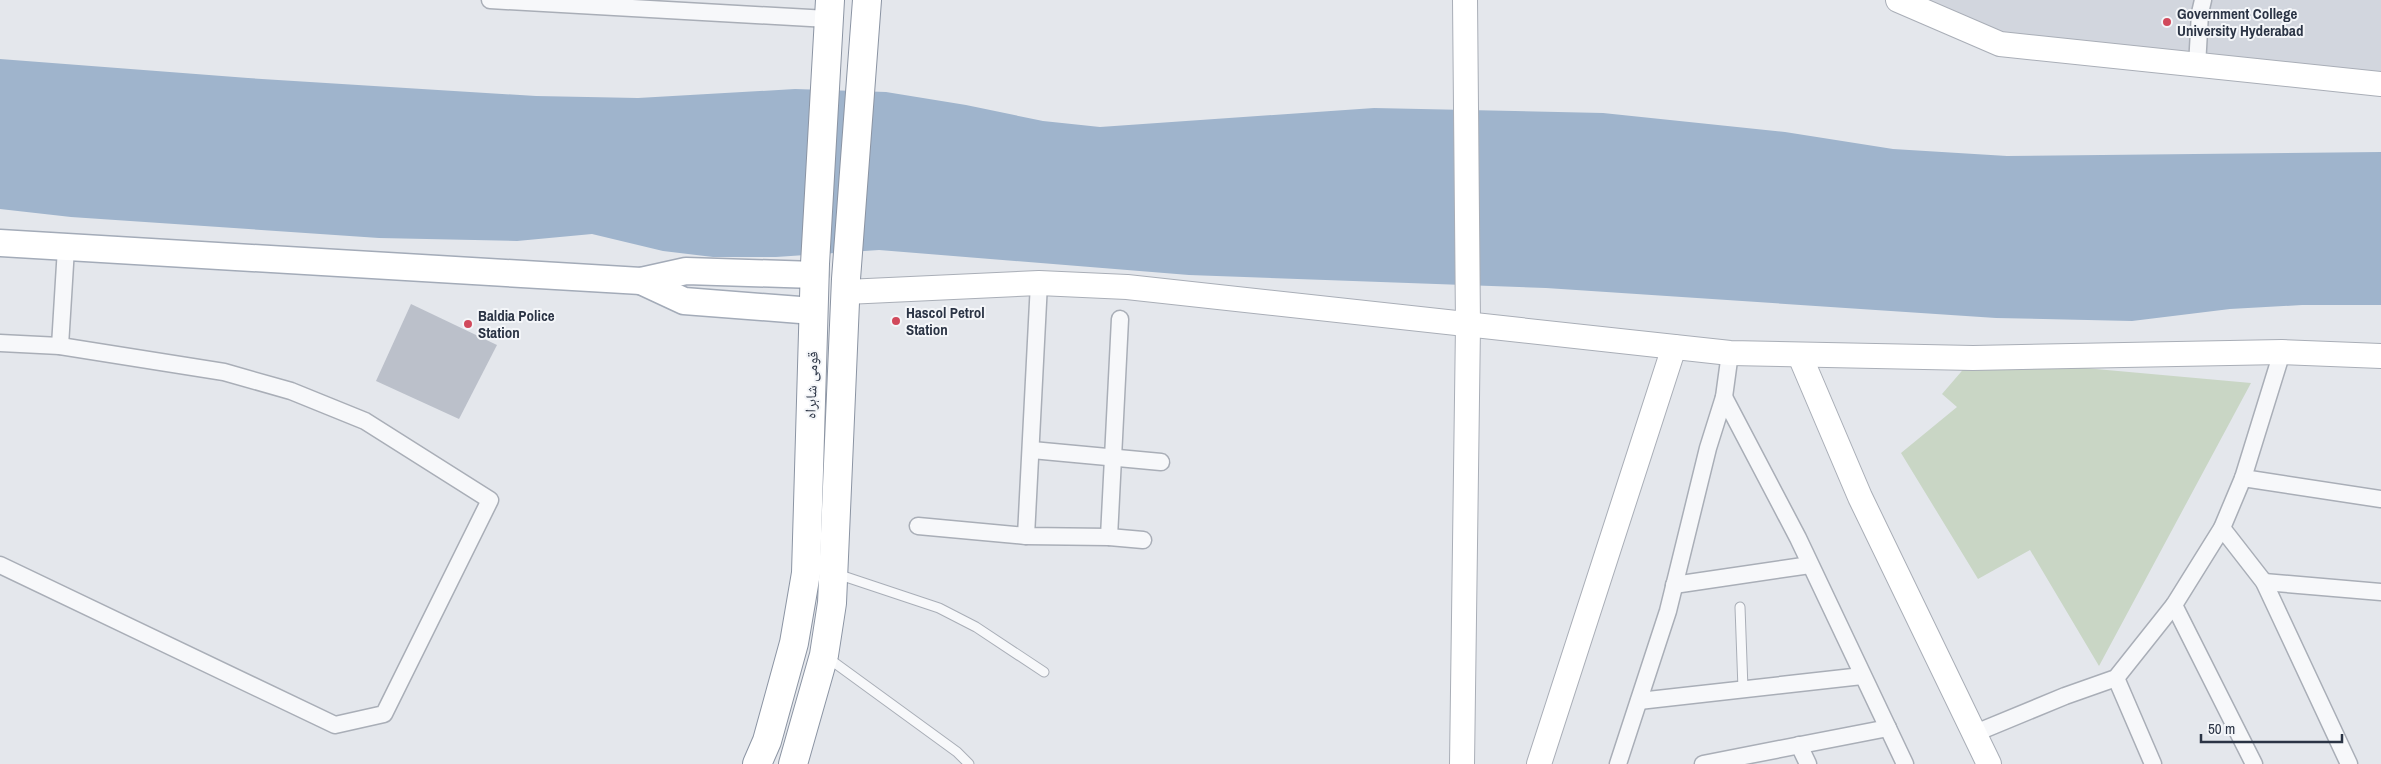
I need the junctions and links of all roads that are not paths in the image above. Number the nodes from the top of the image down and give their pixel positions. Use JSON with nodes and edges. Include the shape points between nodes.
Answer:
{"nodes":[{"id":1,"x":490,"y":0,"type":"edge"},
{"id":2,"x":1465,"y":0,"type":"edge"},
{"id":3,"x":1898,"y":0,"type":"edge"},
{"id":4,"x":2203,"y":0,"type":"edge"},
{"id":5,"x":829,"y":9,"type":"edge"},
{"id":6,"x":867,"y":11,"type":"edge"},
{"id":7,"x":2197,"y":66,"type":"junction"},
{"id":8,"x":2381,"y":84,"type":"edge"},
{"id":9,"x":0,"y":243,"type":"edge"},
{"id":10,"x":66,"y":248,"type":"junction"},
{"id":11,"x":815,"y":270,"type":"junction"},
{"id":12,"x":641,"y":281,"type":"junction"},
{"id":13,"x":1039,"y":282,"type":"junction"},
{"id":14,"x":846,"y":285,"type":"junction"},
{"id":15,"x":813,"y":312,"type":"junction"},
{"id":16,"x":1120,"y":319,"type":"dead end"},
{"id":17,"x":1468,"y":325,"type":"junction"},
{"id":18,"x":0,"y":343,"type":"edge"},
{"id":19,"x":60,"y":346,"type":"junction"},
{"id":20,"x":1674,"y":347,"type":"junction"},
{"id":21,"x":2282,"y":352,"type":"junction"},
{"id":22,"x":1730,"y":353,"type":"junction"},
{"id":23,"x":1800,"y":356,"type":"junction"},
{"id":24,"x":2381,"y":356,"type":"edge"},
{"id":25,"x":1724,"y":397,"type":"junction"},
{"id":26,"x":1032,"y":450,"type":"junction"},
{"id":27,"x":1113,"y":457,"type":"junction"},
{"id":28,"x":1161,"y":462,"type":"dead end"},
{"id":29,"x":2243,"y":478,"type":"junction"},
{"id":30,"x":2381,"y":499,"type":"edge"},
{"id":31,"x":918,"y":526,"type":"dead end"},
{"id":32,"x":2222,"y":528,"type":"junction"},
{"id":33,"x":1026,"y":536,"type":"junction"},
{"id":34,"x":1109,"y":537,"type":"junction"},
{"id":35,"x":1143,"y":540,"type":"dead end"},
{"id":36,"x":0,"y":565,"type":"edge"},
{"id":37,"x":1810,"y":565,"type":"junction"},
{"id":38,"x":806,"y":573,"type":"junction"},
{"id":39,"x":834,"y":574,"type":"junction"},
{"id":40,"x":2264,"y":582,"type":"junction"},
{"id":41,"x":1674,"y":586,"type":"junction"},
{"id":42,"x":2381,"y":592,"type":"edge"},
{"id":43,"x":2174,"y":604,"type":"junction"},
{"id":44,"x":1740,"y":607,"type":"dead end"},
{"id":45,"x":824,"y":655,"type":"junction"},
{"id":46,"x":1044,"y":672,"type":"dead end"},
{"id":47,"x":1862,"y":676,"type":"junction"},
{"id":48,"x":2116,"y":678,"type":"junction"},
{"id":49,"x":1743,"y":689,"type":"junction"},
{"id":50,"x":1639,"y":700,"type":"junction"},
{"id":51,"x":1888,"y":728,"type":"junction"},
{"id":52,"x":1973,"y":734,"type":"junction"},
{"id":53,"x":1799,"y":745,"type":"junction"},
{"id":54,"x":796,"y":763,"type":"edge"},
{"id":55,"x":1720,"y":763,"type":"edge"},
{"id":56,"x":757,"y":764,"type":"edge"},
{"id":57,"x":969,"y":764,"type":"edge"},
{"id":58,"x":1462,"y":764,"type":"edge"},
{"id":59,"x":1539,"y":764,"type":"edge"},
{"id":60,"x":1618,"y":764,"type":"edge"},
{"id":61,"x":1703,"y":764,"type":"edge"},
{"id":62,"x":1808,"y":764,"type":"edge"},
{"id":63,"x":1905,"y":764,"type":"edge"},
{"id":64,"x":1989,"y":764,"type":"edge"},
{"id":65,"x":2153,"y":764,"type":"edge"},
{"id":66,"x":2254,"y":764,"type":"edge"},
{"id":67,"x":2349,"y":764,"type":"edge"}],
"edges":[{"from":1,"to":5,"type":"street"},
{"from":2,"to":17,"type":"street"},
{"from":3,"to":7,"type":"street","via":[[2000,44]]},
{"from":4,"to":7,"type":"street"},
{"from":5,"to":11,"type":"highway","name":"قومی شاہراہ"},
{"from":6,"to":14,"type":"highway","name":"قومی شاہراہ"},
{"from":7,"to":8,"type":"street"},
{"from":9,"to":10,"type":"main road"},
{"from":10,"to":12,"type":"main road"},
{"from":10,"to":19,"type":"street"},
{"from":11,"to":12,"type":"main road","via":[[686,271]]},
{"from":11,"to":15,"type":"highway","name":"قومی شاہراہ"},
{"from":12,"to":15,"type":"main road","via":[[684,301]]},
{"from":13,"to":14,"type":"street"},
{"from":13,"to":17,"type":"street","via":[[1128,287]]},
{"from":13,"to":26,"type":"street"},
{"from":14,"to":39,"type":"highway","name":"قومی شاہراہ"},
{"from":15,"to":38,"type":"highway","name":"قومی شاہراہ"},
{"from":16,"to":27,"type":"street"},
{"from":17,"to":20,"type":"street"},
{"from":17,"to":58,"type":"street"},
{"from":18,"to":19,"type":"street"},
{"from":19,"to":36,"type":"street","via":[[224,372],[291,391],[364,421],[490,500],[384,714],[335,725]]},
{"from":20,"to":22,"type":"street"},
{"from":20,"to":59,"type":"street"},
{"from":21,"to":23,"type":"street","via":[[1973,358]]},
{"from":21,"to":24,"type":"street"},
{"from":21,"to":29,"type":"street"},
{"from":22,"to":23,"type":"street"},
{"from":22,"to":25,"type":"street"},
{"from":23,"to":52,"type":"street","via":[[1860,497]]},
{"from":25,"to":37,"type":"street"},
{"from":25,"to":41,"type":"street"},
{"from":26,"to":27,"type":"street"},
{"from":26,"to":33,"type":"street"},
{"from":27,"to":28,"type":"street"},
{"from":27,"to":34,"type":"street"},
{"from":29,"to":30,"type":"street"},
{"from":29,"to":32,"type":"street"},
{"from":31,"to":33,"type":"street"},
{"from":32,"to":40,"type":"street"},
{"from":32,"to":43,"type":"street"},
{"from":33,"to":34,"type":"street"},
{"from":34,"to":35,"type":"street"},
{"from":37,"to":41,"type":"street"},
{"from":37,"to":47,"type":"street"},
{"from":38,"to":39,"type":"highway"},
{"from":38,"to":56,"type":"highway","name":"قومی شاہراہ","via":[[794,643],[767,741]]},
{"from":39,"to":45,"type":"highway","name":"قومی شاہراہ"},
{"from":39,"to":46,"type":"lane","via":[[939,608],[976,627]]},
{"from":40,"to":42,"type":"street"},
{"from":40,"to":67,"type":"street"},
{"from":41,"to":50,"type":"street"},
{"from":43,"to":48,"type":"street"},
{"from":43,"to":66,"type":"street"},
{"from":44,"to":49,"type":"lane"},
{"from":45,"to":54,"type":"highway","name":"قومی شاہراہ"},
{"from":45,"to":57,"type":"lane"},
{"from":47,"to":49,"type":"street"},
{"from":47,"to":51,"type":"street"},
{"from":48,"to":52,"type":"street"},
{"from":48,"to":65,"type":"street"},
{"from":49,"to":50,"type":"street"},
{"from":50,"to":60,"type":"street"},
{"from":51,"to":53,"type":"street"},
{"from":51,"to":63,"type":"street"},
{"from":52,"to":64,"type":"street"},
{"from":53,"to":55,"type":"street"},
{"from":53,"to":62,"type":"street"},
{"from":55,"to":61,"type":"street"}]}
